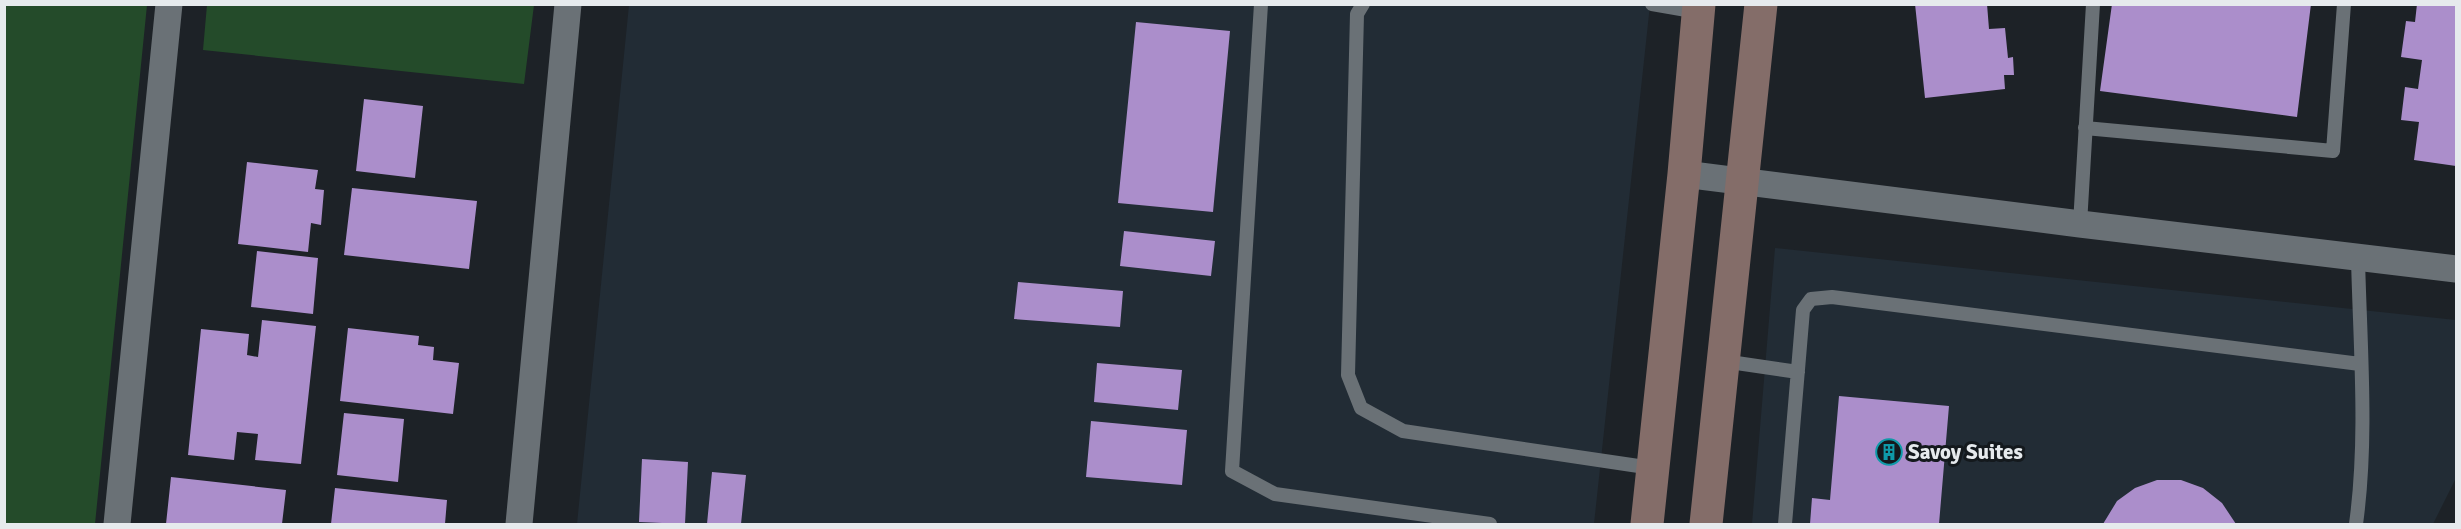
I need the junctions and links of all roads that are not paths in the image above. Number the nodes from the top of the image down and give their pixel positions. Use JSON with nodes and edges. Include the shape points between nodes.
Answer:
{"nodes":[{"id":1,"x":169,"y":4,"type":"edge"},
{"id":2,"x":568,"y":4,"type":"edge"},
{"id":3,"x":1261,"y":4,"type":"edge"},
{"id":4,"x":1363,"y":4,"type":"edge"},
{"id":5,"x":1652,"y":4,"type":"edge"},
{"id":6,"x":1761,"y":4,"type":"edge"},
{"id":7,"x":2093,"y":4,"type":"edge"},
{"id":8,"x":2344,"y":4,"type":"edge"},
{"id":9,"x":1698,"y":8,"type":"edge"},
{"id":10,"x":2085,"y":128,"type":"junction"},
{"id":11,"x":1684,"y":174,"type":"junction"},
{"id":12,"x":1741,"y":183,"type":"junction"},
{"id":13,"x":2080,"y":224,"type":"junction"},
{"id":14,"x":2358,"y":258,"type":"junction"},
{"id":15,"x":2457,"y":268,"type":"edge"},
{"id":16,"x":1722,"y":361,"type":"junction"},
{"id":17,"x":2360,"y":364,"type":"junction"},
{"id":18,"x":1798,"y":372,"type":"junction"},
{"id":19,"x":1652,"y":468,"type":"junction"},
{"id":20,"x":117,"y":525,"type":"edge"},
{"id":21,"x":519,"y":525,"type":"edge"},
{"id":22,"x":1490,"y":525,"type":"edge"},
{"id":23,"x":1647,"y":525,"type":"edge"},
{"id":24,"x":1706,"y":525,"type":"edge"},
{"id":25,"x":1785,"y":525,"type":"edge"},
{"id":26,"x":2356,"y":525,"type":"edge"}],
"edges":[{"from":1,"to":20,"type":"street"},
{"from":2,"to":21,"type":"street"},
{"from":3,"to":22,"type":"lane","via":[[1233,471],[1275,494]]},
{"from":4,"to":19,"type":"lane","via":[[1357,14],[1348,375],[1361,408],[1403,431]]},
{"from":5,"to":9,"type":"lane"},
{"from":6,"to":12,"type":"street"},
{"from":7,"to":10,"type":"lane"},
{"from":8,"to":10,"type":"lane","via":[[2333,151]]},
{"from":9,"to":11,"type":"street"},
{"from":10,"to":13,"type":"lane"},
{"from":11,"to":12,"type":"street"},
{"from":11,"to":19,"type":"street"},
{"from":12,"to":13,"type":"street"},
{"from":12,"to":16,"type":"street"},
{"from":13,"to":14,"type":"street"},
{"from":14,"to":15,"type":"street"},
{"from":14,"to":17,"type":"lane"},
{"from":16,"to":18,"type":"lane"},
{"from":16,"to":24,"type":"street"},
{"from":17,"to":18,"type":"lane","via":[[1821,297],[1811,299],[1803,310]]},
{"from":17,"to":26,"type":"lane","via":[[2362,477]]},
{"from":18,"to":25,"type":"lane"},
{"from":19,"to":23,"type":"street"}]}
